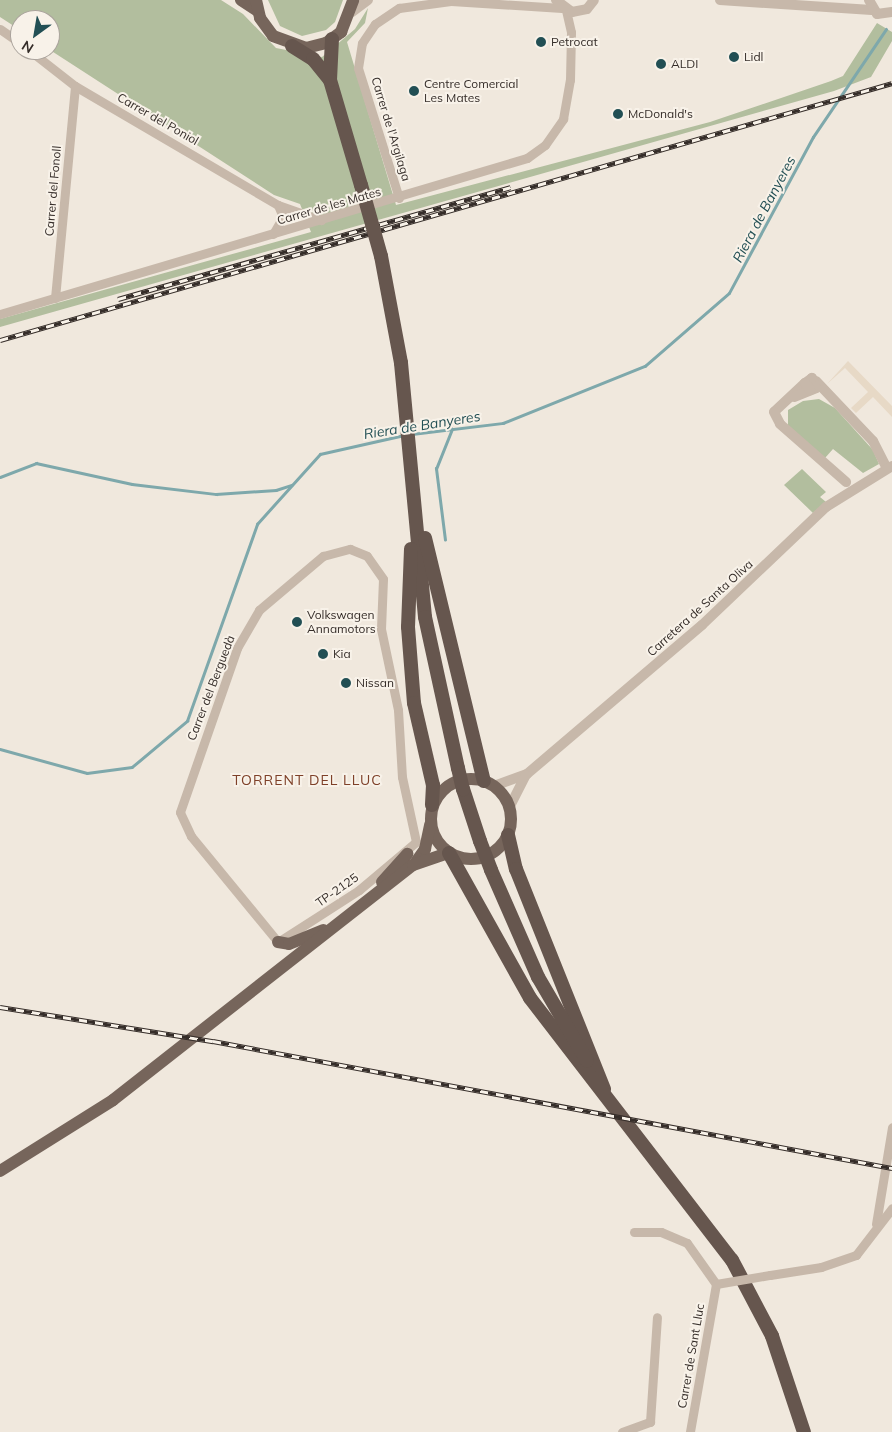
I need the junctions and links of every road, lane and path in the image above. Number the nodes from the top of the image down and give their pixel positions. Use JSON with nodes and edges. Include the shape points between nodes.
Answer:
{"nodes":[{"id":1,"x":241,"y":0,"type":"edge"},
{"id":2,"x":368,"y":0,"type":"edge"},
{"id":3,"x":595,"y":0,"type":"edge"},
{"id":4,"x":720,"y":0,"type":"edge"},
{"id":5,"x":870,"y":3,"type":"edge"},
{"id":6,"x":257,"y":6,"type":"edge"},
{"id":7,"x":353,"y":6,"type":"edge"},
{"id":8,"x":561,"y":6,"type":"edge"},
{"id":9,"x":578,"y":12,"type":"junction"},
{"id":10,"x":892,"y":12,"type":"edge"},
{"id":11,"x":571,"y":32,"type":"junction"},
{"id":12,"x":332,"y":39,"type":"junction"},
{"id":13,"x":292,"y":46,"type":"junction"},
{"id":14,"x":42,"y":60,"type":"edge"},
{"id":15,"x":330,"y":80,"type":"junction"},
{"id":16,"x":75,"y":86,"type":"junction"},
{"id":17,"x":399,"y":198,"type":"junction"},
{"id":18,"x":278,"y":205,"type":"junction"},
{"id":19,"x":322,"y":220,"type":"junction"},
{"id":20,"x":296,"y":228,"type":"junction"},
{"id":21,"x":266,"y":238,"type":"junction"},
{"id":22,"x":55,"y":298,"type":"junction"},
{"id":23,"x":0,"y":314,"type":"edge"},
{"id":24,"x":890,"y":467,"type":"edge"},
{"id":25,"x":846,"y":482,"type":"dead end"},
{"id":26,"x":412,"y":483,"type":"junction"},
{"id":27,"x":527,"y":774,"type":"junction"},
{"id":28,"x":489,"y":784,"type":"junction"},
{"id":29,"x":432,"y":805,"type":"junction"},
{"id":30,"x":509,"y":808,"type":"junction"},
{"id":31,"x":430,"y":825,"type":"junction"},
{"id":32,"x":508,"y":835,"type":"junction"},
{"id":33,"x":448,"y":853,"type":"junction"},
{"id":34,"x":410,"y":859,"type":"junction"},
{"id":35,"x":350,"y":915,"type":"junction"},
{"id":36,"x":278,"y":942,"type":"junction"},
{"id":37,"x":606,"y":1094,"type":"junction"},
{"id":38,"x":892,"y":1127,"type":"edge"},
{"id":39,"x":0,"y":1171,"type":"edge"},
{"id":40,"x":892,"y":1208,"type":"edge"},
{"id":41,"x":876,"y":1224,"type":"junction"},
{"id":42,"x":634,"y":1232,"type":"dead end"},
{"id":43,"x":716,"y":1284,"type":"junction"},
{"id":44,"x":656,"y":1317,"type":"dead end"},
{"id":45,"x":622,"y":1432,"type":"edge"},
{"id":46,"x":690,"y":1432,"type":"edge"},
{"id":47,"x":804,"y":1432,"type":"edge"}],
"edges":[{"from":1,"to":6,"type":"main road"},
{"from":2,"to":7,"type":"street"},
{"from":3,"to":9,"type":"street"},
{"from":4,"to":5,"type":"street","via":[[860,8]]},
{"from":5,"to":10,"type":"street","via":[[880,15]]},
{"from":6,"to":13,"type":"main road","via":[[268,30]]},
{"from":7,"to":12,"type":"main road"},
{"from":8,"to":9,"type":"street"},
{"from":8,"to":11,"type":"street","name":"Carrer de les Mates"},
{"from":8,"to":17,"type":"street","name":"Carrer de l'Argilaga","via":[[451,1],[399,8],[374,24],[362,44],[358,68]]},
{"from":9,"to":11,"type":"street","name":"Carrer de les Mates"},
{"from":11,"to":17,"type":"street","name":"Carrer de les Mates","via":[[563,120],[545,145],[527,158]]},
{"from":12,"to":13,"type":"main road","via":[[313,47]]},
{"from":12,"to":15,"type":"highway"},
{"from":13,"to":15,"type":"highway","via":[[313,59]]},
{"from":14,"to":16,"type":"street","name":"Carrer del Poniol"},
{"from":15,"to":26,"type":"highway","bridge":true,"via":[[381,256],[405,411]]},
{"from":16,"to":18,"type":"street","name":"Carrer del Poniol"},
{"from":16,"to":22,"type":"street","name":"Carrer del Fonoll"},
{"from":17,"to":19,"type":"street","name":"Carrer de les Mates"},
{"from":18,"to":19,"type":"street","name":"Carrer del Poniol"},
{"from":18,"to":20,"type":"street","name":"Carrer del Poniol"},
{"from":18,"to":21,"type":"street","via":[[283,216],[281,227]]},
{"from":19,"to":20,"type":"street","name":"Carrer de les Mates"},
{"from":20,"to":21,"type":"street","name":"Carrer de les Mates"},
{"from":21,"to":22,"type":"street","name":"Carrer de les Mates"},
{"from":22,"to":23,"type":"street","name":"Carrer de les Mates"},
{"from":24,"to":25,"type":"street","via":[[843,408],[811,386],[774,412],[780,424]]},
{"from":24,"to":27,"type":"street","name":"Carretera de Santa Oliva","via":[[826,507],[702,625]]},
{"from":26,"to":28,"type":"highway"},
{"from":26,"to":29,"type":"highway","via":[[408,627],[414,704],[433,785]]},
{"from":26,"to":37,"type":"highway","bridge":true,"via":[[425,617],[458,768],[480,841],[538,977]]},
{"from":27,"to":28,"type":"street"},
{"from":27,"to":30,"type":"street"},
{"from":28,"to":29,"type":"main road","via":[[454,783]]},
{"from":28,"to":30,"type":"main road"},
{"from":29,"to":31,"type":"main road"},
{"from":30,"to":32,"type":"main road"},
{"from":31,"to":33,"type":"main road"},
{"from":31,"to":34,"type":"main road","via":[[425,849]]},
{"from":32,"to":33,"type":"main road","via":[[493,853],[479,859]]},
{"from":32,"to":37,"type":"highway","via":[[516,870]]},
{"from":33,"to":34,"type":"main road"},
{"from":33,"to":37,"type":"highway","via":[[526,992]]},
{"from":34,"to":35,"type":"main road"},
{"from":34,"to":36,"type":"street","name":"TP-2125"},
{"from":34,"to":36,"type":"street","name":"Carrer del Berguedà","via":[[416,842],[416,827],[402,777],[398,710],[381,629],[383,579],[367,556],[350,549],[334,551],[259,610],[237,648],[180,812],[191,836]]},
{"from":35,"to":36,"type":"main road","via":[[302,940]]},
{"from":35,"to":39,"type":"main road","via":[[114,1100]]},
{"from":37,"to":47,"type":"highway","via":[[732,1260],[772,1336]]},
{"from":38,"to":41,"type":"street"},
{"from":40,"to":41,"type":"street"},
{"from":41,"to":43,"type":"street","bridge":true,"via":[[856,1255],[821,1267]]},
{"from":42,"to":43,"type":"street","via":[[661,1232],[687,1243]]},
{"from":43,"to":46,"type":"street","name":"Carrer de Sant Lluc"},
{"from":44,"to":45,"type":"street","via":[[650,1422]]}]}
